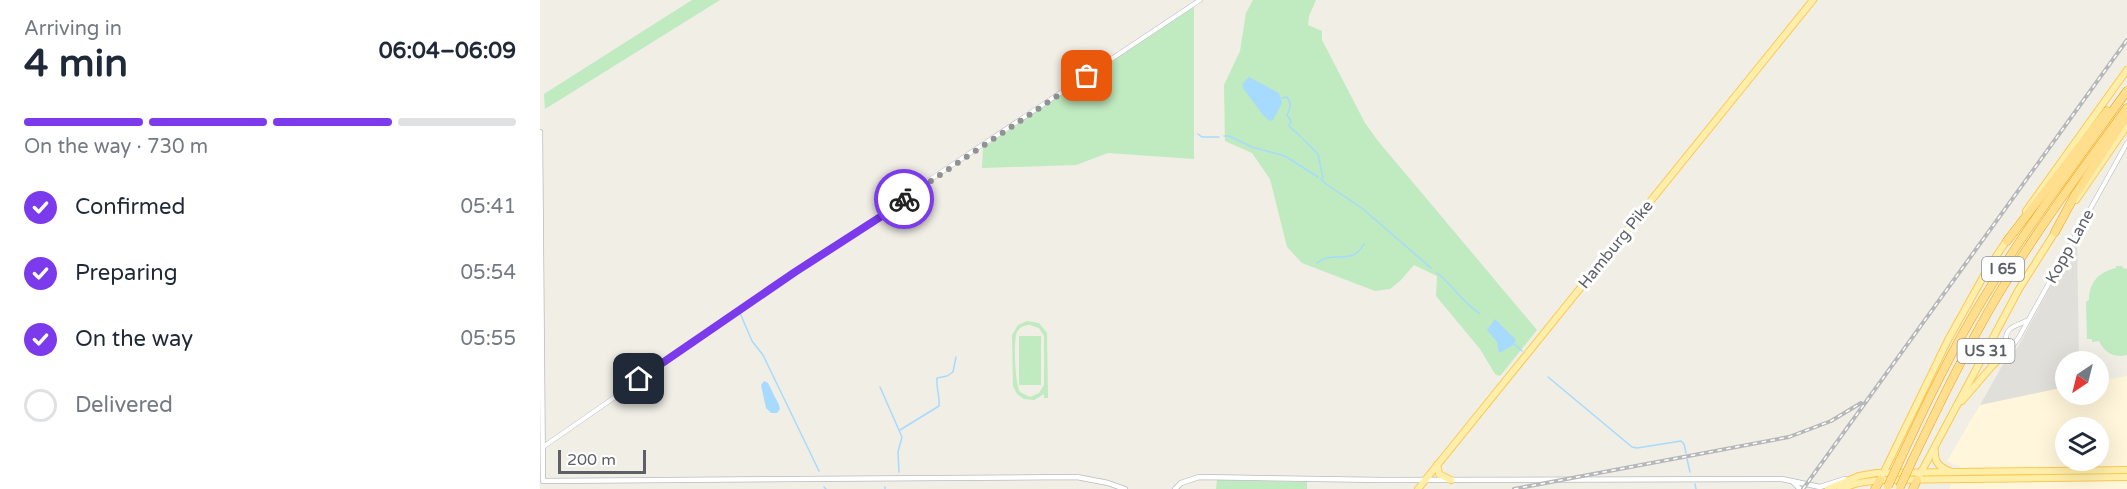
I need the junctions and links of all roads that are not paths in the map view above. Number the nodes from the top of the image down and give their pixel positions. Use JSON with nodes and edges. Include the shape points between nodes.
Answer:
{"nodes":[{"id":1,"x":1200,"y":0,"type":"edge"},
{"id":2,"x":1814,"y":0,"type":"edge"},
{"id":3,"x":2127,"y":70,"type":"edge"},
{"id":4,"x":2127,"y":91,"type":"edge"},
{"id":5,"x":2127,"y":108,"type":"edge"},
{"id":6,"x":2127,"y":116,"type":"edge"},
{"id":7,"x":2127,"y":126,"type":"edge"},
{"id":8,"x":540,"y":132,"type":"edge"},
{"id":9,"x":2127,"y":143,"type":"edge"},
{"id":10,"x":2055,"y":232,"type":"junction"},
{"id":11,"x":2007,"y":240,"type":"junction"},
{"id":12,"x":2028,"y":320,"type":"junction"},
{"id":13,"x":2011,"y":348,"type":"junction"},
{"id":14,"x":1954,"y":411,"type":"junction"},
{"id":15,"x":1935,"y":446,"type":"junction"},
{"id":16,"x":543,"y":447,"type":"junction"},
{"id":17,"x":1437,"y":464,"type":"junction"},
{"id":18,"x":2127,"y":470,"type":"edge"},
{"id":19,"x":1953,"y":472,"type":"junction"},
{"id":20,"x":1859,"y":476,"type":"junction"},
{"id":21,"x":1881,"y":476,"type":"junction"},
{"id":22,"x":1919,"y":476,"type":"junction"},
{"id":23,"x":2127,"y":477,"type":"edge"},
{"id":24,"x":1425,"y":480,"type":"junction"},
{"id":25,"x":1451,"y":480,"type":"junction"},
{"id":26,"x":542,"y":481,"type":"edge"},
{"id":27,"x":1793,"y":482,"type":"junction"},
{"id":28,"x":1887,"y":488,"type":"edge"},
{"id":29,"x":1899,"y":488,"type":"edge"},
{"id":30,"x":1125,"y":489,"type":"edge"},
{"id":31,"x":1175,"y":489,"type":"edge"},
{"id":32,"x":1418,"y":489,"type":"edge"},
{"id":33,"x":1800,"y":489,"type":"edge"},
{"id":34,"x":1828,"y":489,"type":"edge"},
{"id":35,"x":1840,"y":489,"type":"edge"},
{"id":36,"x":1875,"y":489,"type":"edge"},
{"id":37,"x":1913,"y":489,"type":"edge"}],
"edges":[{"from":1,"to":16,"type":"street","via":[[925,183]]},
{"from":2,"to":17,"type":"main road","name":"Hamburg Pike"},
{"from":3,"to":11,"type":"main road","number":"US 31"},
{"from":4,"to":11,"type":"highway","via":[[2118,97]]},
{"from":4,"to":28,"type":"highway","number":"I 65","bridge":true,"via":[[2042,209],[1971,320],[1933,389]]},
{"from":5,"to":29,"type":"highway","number":"I 65","bridge":true,"via":[[1997,297]]},
{"from":6,"to":10,"type":"highway"},
{"from":7,"to":10,"type":"main road","number":"US 31"},
{"from":8,"to":16,"type":"main road"},
{"from":9,"to":12,"type":"street","name":"Kopp Lane"},
{"from":10,"to":14,"type":"main road","number":"US 31","via":[[2019,289]]},
{"from":11,"to":21,"type":"main road","number":"US 31","via":[[1948,340]]},
{"from":12,"to":13,"type":"street","name":"Kopp Lane"},
{"from":12,"to":13,"type":"street","via":[[2007,332],[2006,341]]},
{"from":13,"to":14,"type":"main road"},
{"from":14,"to":15,"type":"main road","number":"US 31"},
{"from":15,"to":19,"type":"main road","via":[[1934,456],[1939,465]]},
{"from":15,"to":22,"type":"main road","number":"US 31"},
{"from":16,"to":26,"type":"main road"},
{"from":17,"to":24,"type":"main road","name":"Hamburg Pike"},
{"from":17,"to":25,"type":"main road","via":[[1439,474]]},
{"from":18,"to":19,"type":"main road"},
{"from":19,"to":22,"type":"main road"},
{"from":20,"to":21,"type":"main road"},
{"from":20,"to":27,"type":"main road","via":[[1820,487]]},
{"from":20,"to":34,"type":"main road"},
{"from":21,"to":22,"type":"main road"},
{"from":21,"to":35,"type":"main road"},
{"from":21,"to":36,"type":"highway"},
{"from":22,"to":23,"type":"main road"},
{"from":22,"to":37,"type":"highway"},
{"from":24,"to":25,"type":"main road"},
{"from":24,"to":31,"type":"main road","via":[[1199,477]]},
{"from":24,"to":32,"type":"main road","name":"Hamburg Pike"},
{"from":25,"to":27,"type":"main road","via":[[1714,478]]},
{"from":26,"to":30,"type":"main road","via":[[1077,477]]},
{"from":27,"to":33,"type":"main road"}]}
